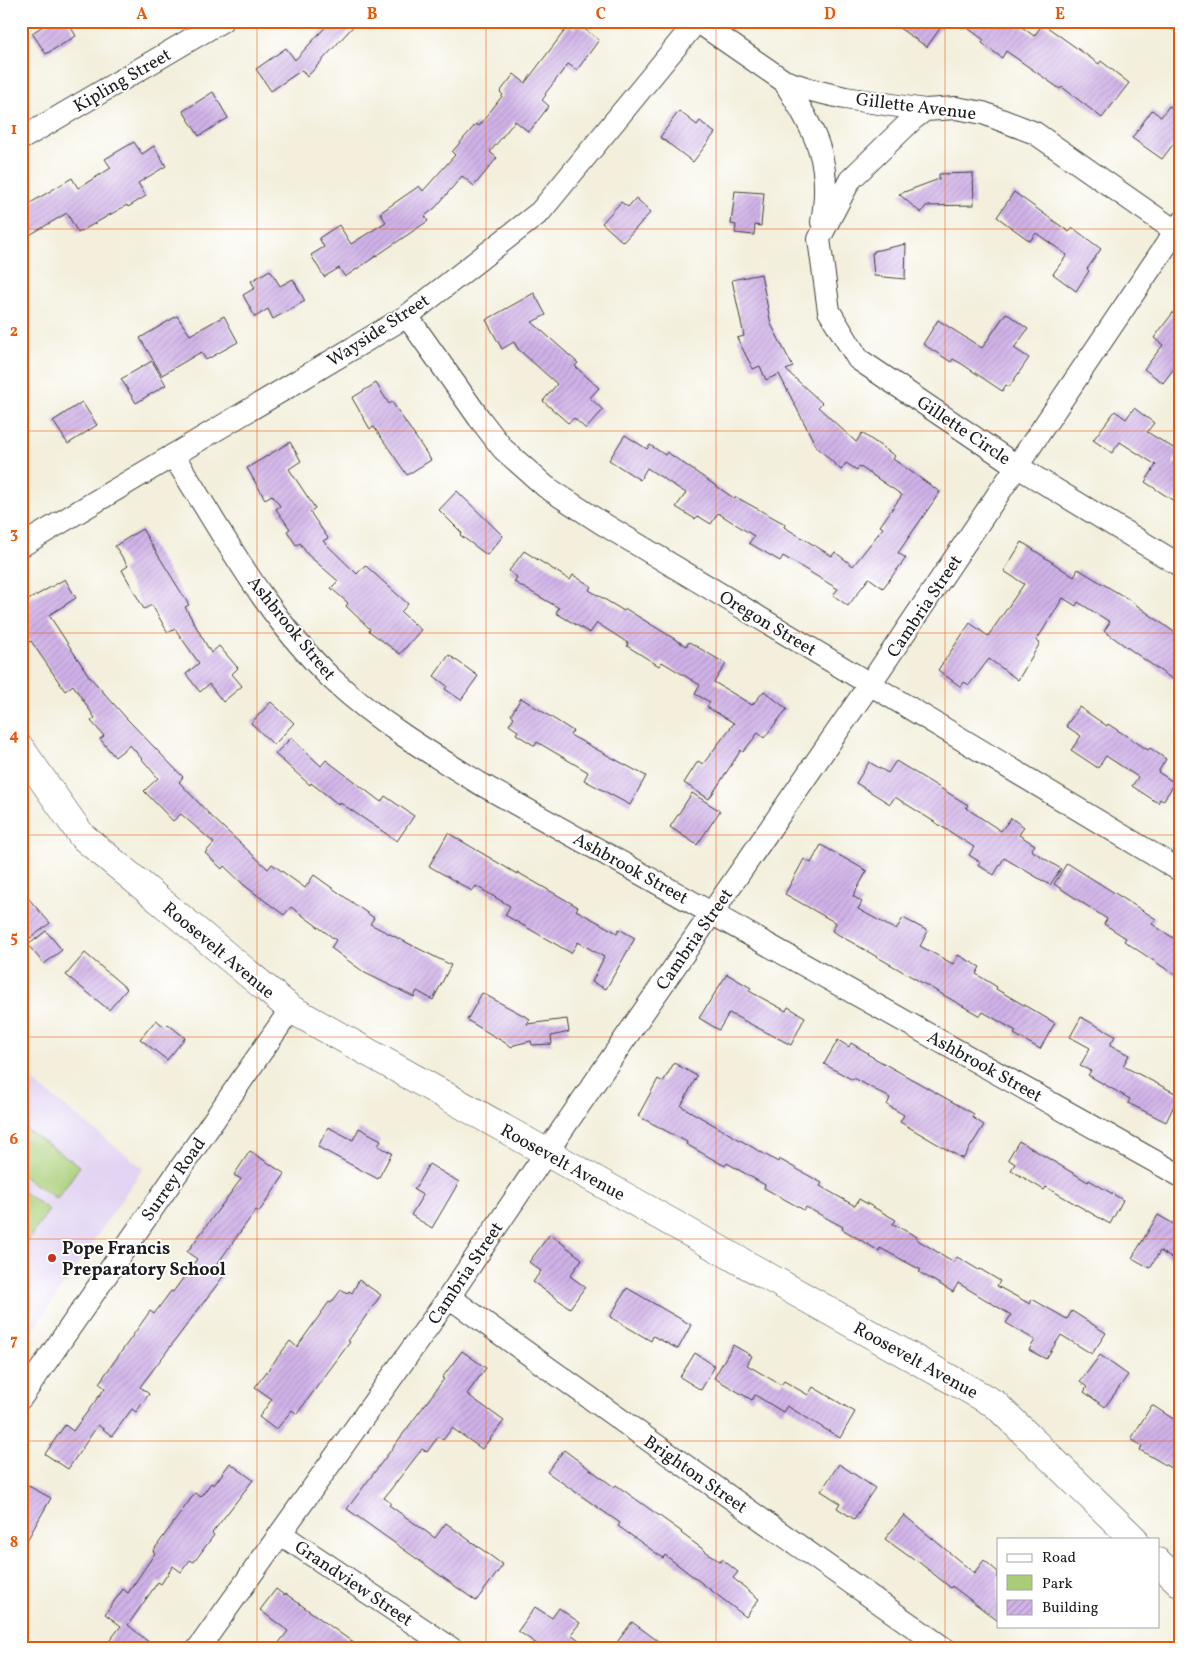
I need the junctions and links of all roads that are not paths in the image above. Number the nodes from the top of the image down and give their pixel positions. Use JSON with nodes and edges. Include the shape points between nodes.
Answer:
{"nodes":[{"id":1,"x":222,"y":21,"type":"edge"},
{"id":2,"x":697,"y":21,"type":"edge"},
{"id":3,"x":784,"y":81,"type":"junction"},
{"id":4,"x":925,"y":110,"type":"junction"},
{"id":5,"x":21,"y":139,"type":"edge"},
{"id":6,"x":1179,"y":230,"type":"edge"},
{"id":7,"x":820,"y":239,"type":"junction"},
{"id":8,"x":407,"y":316,"type":"junction"},
{"id":9,"x":173,"y":455,"type":"junction"},
{"id":10,"x":1018,"y":467,"type":"junction"},
{"id":11,"x":21,"y":546,"type":"edge"},
{"id":12,"x":1181,"y":566,"type":"edge"},
{"id":13,"x":870,"y":684,"type":"junction"},
{"id":14,"x":21,"y":750,"type":"edge"},
{"id":15,"x":1181,"y":870,"type":"edge"},
{"id":16,"x":711,"y":913,"type":"junction"},
{"id":17,"x":291,"y":1009,"type":"junction"},
{"id":18,"x":546,"y":1153,"type":"junction"},
{"id":19,"x":1181,"y":1176,"type":"edge"},
{"id":20,"x":449,"y":1297,"type":"junction"},
{"id":21,"x":21,"y":1398,"type":"edge"},
{"id":22,"x":281,"y":1534,"type":"junction"},
{"id":23,"x":1133,"y":1538,"type":"edge"},
{"id":24,"x":1160,"y":1564,"type":"edge"},
{"id":25,"x":1181,"y":1584,"type":"edge"},
{"id":26,"x":198,"y":1649,"type":"edge"},
{"id":27,"x":452,"y":1649,"type":"edge"},
{"id":28,"x":945,"y":1649,"type":"edge"}],
"edges":[{"from":1,"to":5,"type":"street","name":"Kipling Street"},
{"from":2,"to":3,"type":"street","name":"Gillette Avenue"},
{"from":2,"to":8,"type":"street","name":"Wayside Street","via":[[540,212]]},
{"from":3,"to":4,"type":"street","name":"Gillette Avenue","via":[[830,95]]},
{"from":3,"to":7,"type":"street","name":"Gillette Circle","via":[[822,153],[826,189]]},
{"from":4,"to":6,"type":"street","name":"Gillette Avenue","via":[[956,108],[983,113],[1035,133]]},
{"from":4,"to":7,"type":"street","via":[[850,180]]},
{"from":6,"to":10,"type":"street","name":"Cambria Street"},
{"from":7,"to":10,"type":"street","name":"Gillette Circle","via":[[829,311],[858,359]]},
{"from":8,"to":9,"type":"street","name":"Wayside Street"},
{"from":8,"to":13,"type":"street","name":"Oregon Street","via":[[495,439],[546,487]]},
{"from":9,"to":11,"type":"street","name":"Wayside Street"},
{"from":9,"to":16,"type":"street","name":"Ashbrook Street","via":[[263,598],[332,680],[421,748]]},
{"from":10,"to":12,"type":"street","name":"Gillette Circle"},
{"from":10,"to":13,"type":"street","name":"Cambria Street"},
{"from":13,"to":15,"type":"street","name":"Oregon Street"},
{"from":13,"to":16,"type":"street","name":"Cambria Street"},
{"from":14,"to":17,"type":"street","name":"Roosevelt Avenue","via":[[82,836]]},
{"from":16,"to":18,"type":"street","name":"Cambria Street"},
{"from":16,"to":19,"type":"street","name":"Ashbrook Street"},
{"from":17,"to":18,"type":"street","name":"Roosevelt Avenue"},
{"from":17,"to":21,"type":"street","name":"Surrey Road"},
{"from":18,"to":20,"type":"street","name":"Cambria Street"},
{"from":18,"to":23,"type":"street","name":"Roosevelt Avenue","via":[[995,1404]]},
{"from":20,"to":22,"type":"street","name":"Cambria Street"},
{"from":20,"to":28,"type":"street","name":"Brighton Street"},
{"from":22,"to":26,"type":"street","name":"Cambria Street"},
{"from":22,"to":27,"type":"street","name":"Grandview Street"},
{"from":24,"to":25,"type":"street"}]}
